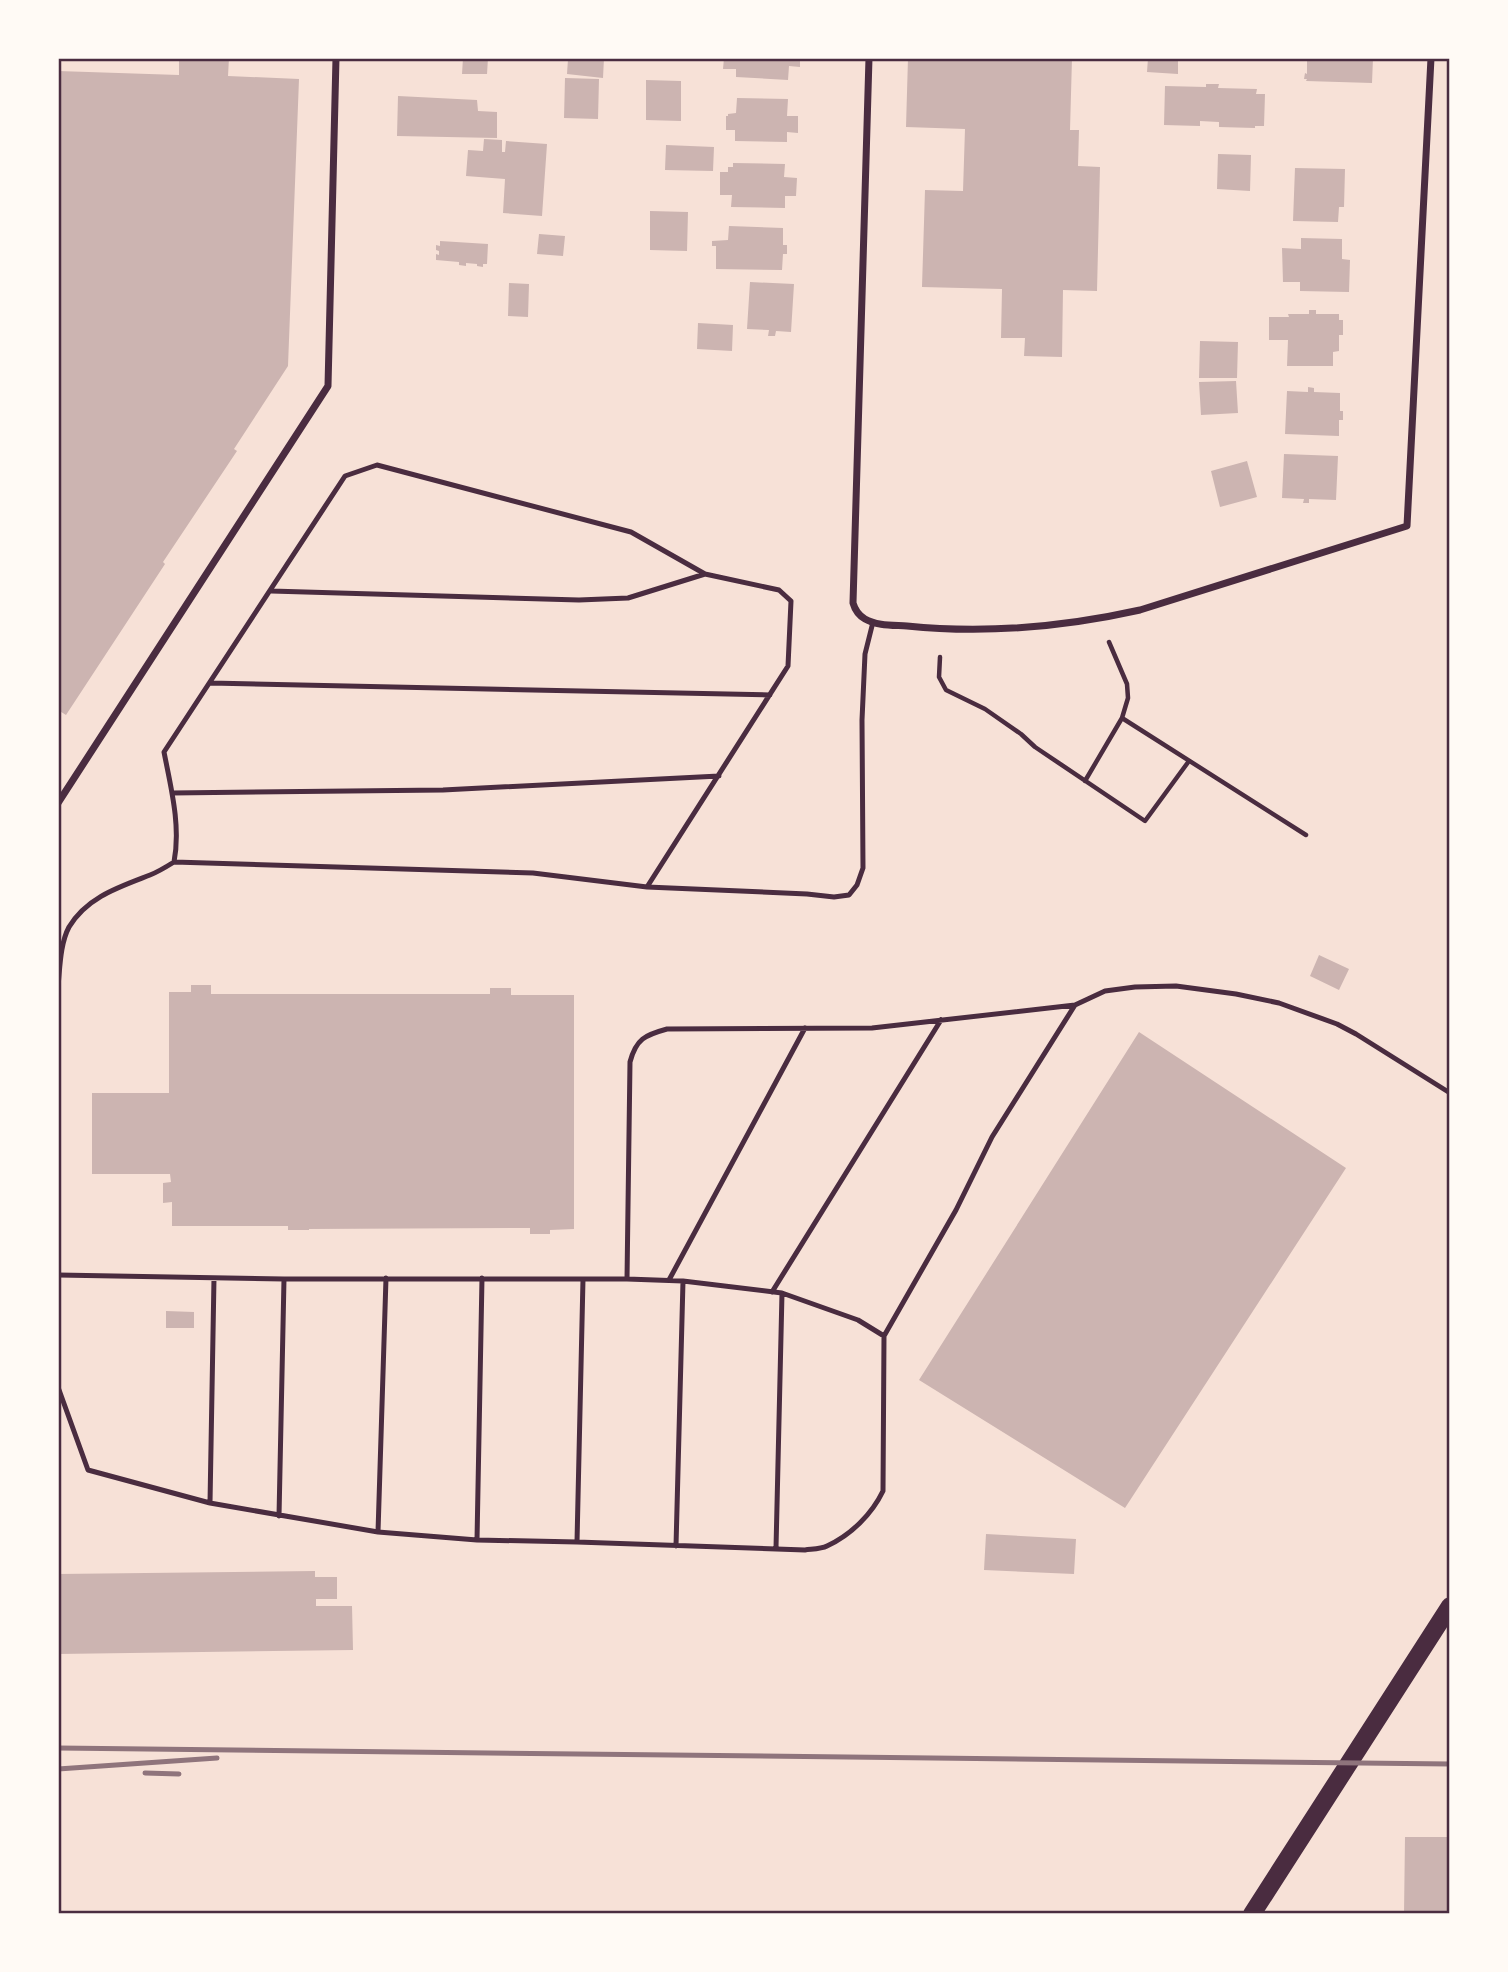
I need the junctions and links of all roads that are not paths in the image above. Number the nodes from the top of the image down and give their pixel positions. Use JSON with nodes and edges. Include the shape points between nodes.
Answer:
{"nodes":[{"id":1,"x":336,"y":58,"type":"edge"},
{"id":2,"x":870,"y":58,"type":"edge"},
{"id":3,"x":1432,"y":58,"type":"edge"},
{"id":4,"x":705,"y":574,"type":"junction"},
{"id":5,"x":270,"y":591,"type":"junction"},
{"id":6,"x":873,"y":622,"type":"junction"},
{"id":7,"x":209,"y":683,"type":"junction"},
{"id":8,"x":770,"y":695,"type":"junction"},
{"id":9,"x":719,"y":776,"type":"junction"},
{"id":10,"x":172,"y":793,"type":"junction"},
{"id":11,"x":58,"y":803,"type":"edge"},
{"id":12,"x":174,"y":862,"type":"junction"},
{"id":13,"x":647,"y":887,"type":"junction"},
{"id":14,"x":58,"y":986,"type":"edge"},
{"id":15,"x":1075,"y":1005,"type":"junction"},
{"id":16,"x":941,"y":1020,"type":"junction"},
{"id":17,"x":805,"y":1028,"type":"junction"},
{"id":18,"x":1450,"y":1093,"type":"edge"},
{"id":19,"x":58,"y":1275,"type":"edge"},
{"id":20,"x":214,"y":1278,"type":"junction"},
{"id":21,"x":387,"y":1278,"type":"junction"},
{"id":22,"x":482,"y":1278,"type":"junction"},
{"id":23,"x":284,"y":1279,"type":"junction"},
{"id":24,"x":583,"y":1279,"type":"junction"},
{"id":25,"x":627,"y":1279,"type":"junction"},
{"id":26,"x":669,"y":1280,"type":"junction"},
{"id":27,"x":683,"y":1281,"type":"junction"},
{"id":28,"x":772,"y":1292,"type":"junction"},
{"id":29,"x":782,"y":1293,"type":"junction"},
{"id":30,"x":884,"y":1336,"type":"junction"},
{"id":31,"x":58,"y":1387,"type":"edge"},
{"id":32,"x":210,"y":1503,"type":"junction"},
{"id":33,"x":279,"y":1516,"type":"junction"},
{"id":34,"x":378,"y":1532,"type":"junction"},
{"id":35,"x":477,"y":1540,"type":"junction"},
{"id":36,"x":577,"y":1542,"type":"junction"},
{"id":37,"x":676,"y":1546,"type":"junction"},
{"id":38,"x":776,"y":1548,"type":"junction"},
{"id":39,"x":1450,"y":1606,"type":"edge"},
{"id":40,"x":1252,"y":1914,"type":"edge"}],
"edges":[{"from":1,"to":11,"type":"street","via":[[328,386]]},
{"from":2,"to":6,"type":"street","via":[[853,603],[863,619]]},
{"from":3,"to":6,"type":"street","via":[[1407,526],[1104,618],[993,629]]},
{"from":4,"to":5,"type":"lane","via":[[628,598],[579,600]]},
{"from":4,"to":5,"type":"lane","via":[[631,532],[377,465],[345,476]]},
{"from":4,"to":8,"type":"lane","via":[[779,590],[791,601],[788,666]]},
{"from":5,"to":7,"type":"lane"},
{"from":6,"to":13,"type":"lane","via":[[865,654],[862,720],[863,868],[849,895]]},
{"from":7,"to":8,"type":"lane"},
{"from":7,"to":10,"type":"lane","via":[[164,752]]},
{"from":8,"to":9,"type":"lane"},
{"from":9,"to":10,"type":"lane","via":[[443,790]]},
{"from":9,"to":13,"type":"lane"},
{"from":10,"to":12,"type":"lane"},
{"from":12,"to":13,"type":"lane","via":[[533,873]]},
{"from":12,"to":14,"type":"lane","via":[[87,906],[68,928]]},
{"from":15,"to":16,"type":"lane"},
{"from":15,"to":18,"type":"lane","via":[[1105,991],[1167,986],[1279,1003],[1337,1024]]},
{"from":15,"to":30,"type":"lane","via":[[992,1137]]},
{"from":16,"to":17,"type":"lane","via":[[872,1028]]},
{"from":16,"to":28,"type":"lane"},
{"from":17,"to":25,"type":"lane","via":[[667,1029],[648,1034],[634,1047],[630,1062]]},
{"from":17,"to":26,"type":"lane"},
{"from":19,"to":20,"type":"lane"},
{"from":20,"to":23,"type":"lane"},
{"from":20,"to":32,"type":"lane"},
{"from":21,"to":22,"type":"lane"},
{"from":21,"to":23,"type":"lane"},
{"from":21,"to":34,"type":"lane"},
{"from":22,"to":24,"type":"lane"},
{"from":22,"to":35,"type":"lane"},
{"from":23,"to":33,"type":"lane"},
{"from":24,"to":25,"type":"lane"},
{"from":24,"to":36,"type":"lane"},
{"from":25,"to":26,"type":"lane"},
{"from":26,"to":27,"type":"lane"},
{"from":27,"to":28,"type":"lane"},
{"from":27,"to":37,"type":"lane"},
{"from":28,"to":29,"type":"lane"},
{"from":29,"to":30,"type":"lane","via":[[858,1320]]},
{"from":29,"to":38,"type":"lane"},
{"from":30,"to":38,"type":"lane","via":[[883,1491],[875,1508],[826,1547]]},
{"from":31,"to":32,"type":"lane","via":[[88,1470]]},
{"from":32,"to":33,"type":"lane"},
{"from":33,"to":34,"type":"lane"},
{"from":34,"to":35,"type":"lane"},
{"from":35,"to":36,"type":"lane"},
{"from":36,"to":37,"type":"lane"},
{"from":37,"to":38,"type":"lane"},
{"from":39,"to":40,"type":"main road"}]}
